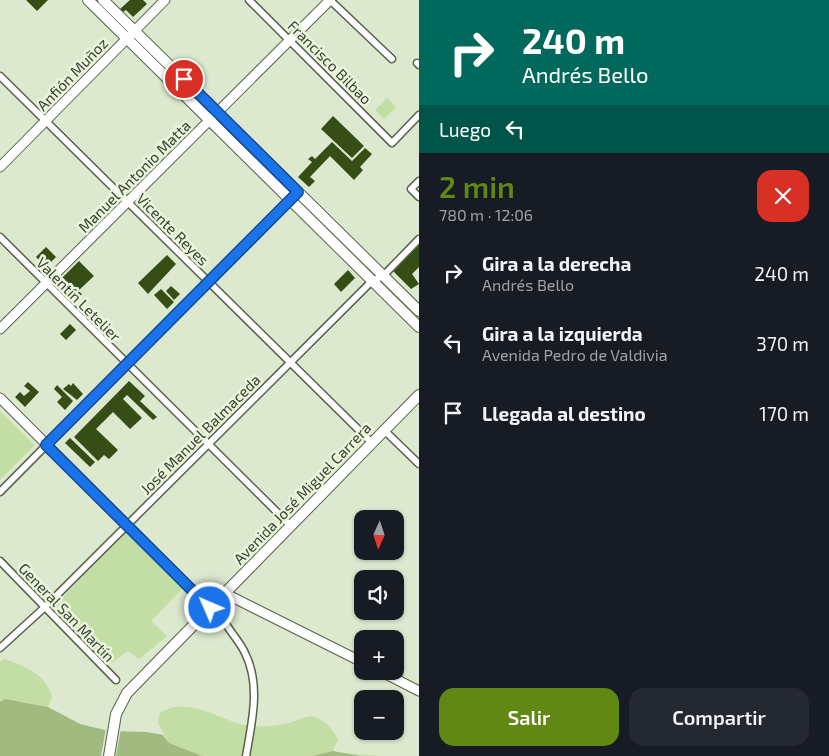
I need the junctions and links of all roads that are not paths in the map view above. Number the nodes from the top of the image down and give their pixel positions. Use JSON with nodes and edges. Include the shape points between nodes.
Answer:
{"nodes":[{"id":1,"x":88,"y":0,"type":"edge"},
{"id":2,"x":103,"y":0,"type":"edge"},
{"id":3,"x":165,"y":0,"type":"edge"},
{"id":4,"x":249,"y":0,"type":"edge"},
{"id":5,"x":330,"y":0,"type":"edge"},
{"id":6,"x":131,"y":34,"type":"junction"},
{"id":7,"x":290,"y":40,"type":"junction"},
{"id":8,"x":392,"y":59,"type":"dead end"},
{"id":9,"x":0,"y":76,"type":"edge"},
{"id":10,"x":217,"y":112,"type":"junction"},
{"id":11,"x":419,"y":115,"type":"edge"},
{"id":12,"x":209,"y":120,"type":"junction"},
{"id":13,"x":46,"y":121,"type":"junction"},
{"id":14,"x":0,"y":167,"type":"edge"},
{"id":15,"x":419,"y":181,"type":"edge"},
{"id":16,"x":298,"y":192,"type":"junction"},
{"id":17,"x":419,"y":197,"type":"edge"},
{"id":18,"x":290,"y":200,"type":"junction"},
{"id":19,"x":128,"y":202,"type":"junction"},
{"id":20,"x":0,"y":237,"type":"edge"},
{"id":21,"x":419,"y":240,"type":"edge"},
{"id":22,"x":383,"y":276,"type":"junction"},
{"id":23,"x":372,"y":281,"type":"junction"},
{"id":24,"x":208,"y":282,"type":"junction"},
{"id":25,"x":46,"y":283,"type":"junction"},
{"id":26,"x":419,"y":311,"type":"edge"},
{"id":27,"x":419,"y":327,"type":"edge"},
{"id":28,"x":0,"y":329,"type":"edge"},
{"id":29,"x":290,"y":362,"type":"junction"},
{"id":30,"x":127,"y":364,"type":"junction"},
{"id":31,"x":419,"y":395,"type":"edge"},
{"id":32,"x":0,"y":398,"type":"edge"},
{"id":33,"x":384,"y":430,"type":"junction"},
{"id":34,"x":372,"y":443,"type":"junction"},
{"id":35,"x":208,"y":444,"type":"junction"},
{"id":36,"x":46,"y":445,"type":"junction"},
{"id":37,"x":419,"y":464,"type":"edge"},
{"id":38,"x":0,"y":492,"type":"edge"},
{"id":39,"x":127,"y":525,"type":"junction"},
{"id":40,"x":291,"y":526,"type":"junction"},
{"id":41,"x":0,"y":561,"type":"edge"},
{"id":42,"x":229,"y":595,"type":"junction"},
{"id":43,"x":45,"y":607,"type":"junction"},
{"id":44,"x":210,"y":608,"type":"junction"},
{"id":45,"x":0,"y":648,"type":"edge"},
{"id":46,"x":354,"y":658,"type":"edge"},
{"id":47,"x":116,"y":680,"type":"dead end"},
{"id":48,"x":398,"y":680,"type":"edge"},
{"id":49,"x":419,"y":691,"type":"edge"},
{"id":50,"x":109,"y":756,"type":"edge"},
{"id":51,"x":246,"y":756,"type":"edge"}],
"edges":[{"from":1,"to":6,"type":"main road"},
{"from":2,"to":6,"type":"main road"},
{"from":3,"to":6,"type":"street","name":"Anfión Muñoz"},
{"from":4,"to":7,"type":"street","name":"Francisco Bilbao"},
{"from":5,"to":7,"type":"street","name":"Manuel Antonio Matta"},
{"from":5,"to":8,"type":"street"},
{"from":6,"to":10,"type":"main road"},
{"from":6,"to":12,"type":"main road"},
{"from":6,"to":13,"type":"street","name":"Anfión Muñoz"},
{"from":7,"to":10,"type":"street","name":"Manuel Antonio Matta"},
{"from":7,"to":11,"type":"street","name":"Francisco Bilbao","via":[[392,143]]},
{"from":9,"to":13,"type":"street","name":"Vicente Reyes"},
{"from":10,"to":12,"type":"street","name":"Manuel Antonio Matta"},
{"from":10,"to":16,"type":"main road"},
{"from":12,"to":18,"type":"main road"},
{"from":12,"to":19,"type":"street","name":"Manuel Antonio Matta"},
{"from":13,"to":14,"type":"street","name":"Anfión Muñoz"},
{"from":13,"to":19,"type":"street","name":"Vicente Reyes"},
{"from":15,"to":17,"type":"street","via":[[411,189]]},
{"from":16,"to":18,"type":"street"},
{"from":16,"to":22,"type":"main road"},
{"from":18,"to":23,"type":"main road"},
{"from":18,"to":24,"type":"street"},
{"from":19,"to":24,"type":"street","name":"Vicente Reyes"},
{"from":19,"to":25,"type":"street","name":"Manuel Antonio Matta"},
{"from":20,"to":25,"type":"street","name":"Valentín Letelier"},
{"from":21,"to":22,"type":"street","name":"José Manuel Balmaceda"},
{"from":22,"to":23,"type":"street","name":"José Manuel Balmaceda"},
{"from":22,"to":26,"type":"main road"},
{"from":23,"to":27,"type":"main road"},
{"from":23,"to":29,"type":"street","name":"José Manuel Balmaceda"},
{"from":24,"to":29,"type":"street","name":"Vicente Reyes"},
{"from":24,"to":30,"type":"street"},
{"from":25,"to":28,"type":"street","name":"Manuel Antonio Matta"},
{"from":25,"to":30,"type":"street","name":"Valentín Letelier"},
{"from":29,"to":34,"type":"street","name":"Vicente Reyes"},
{"from":29,"to":35,"type":"street","name":"José Manuel Balmaceda"},
{"from":30,"to":35,"type":"street","name":"Valentín Letelier"},
{"from":30,"to":36,"type":"street"},
{"from":31,"to":33,"type":"main road","name":"Avenida José Miguel Carrera"},
{"from":32,"to":36,"type":"street"},
{"from":33,"to":34,"type":"main road","name":"Avenida José Miguel Carrera"},
{"from":33,"to":37,"type":"street"},
{"from":34,"to":40,"type":"main road","name":"Avenida José Miguel Carrera"},
{"from":35,"to":39,"type":"street","name":"José Manuel Balmaceda"},
{"from":35,"to":40,"type":"street","name":"Valentín Letelier"},
{"from":36,"to":38,"type":"street"},
{"from":36,"to":39,"type":"street"},
{"from":39,"to":43,"type":"street","name":"José Manuel Balmaceda"},
{"from":39,"to":44,"type":"street"},
{"from":40,"to":42,"type":"main road","name":"Avenida José Miguel Carrera"},
{"from":41,"to":43,"type":"street","name":"General San Martín"},
{"from":42,"to":44,"type":"main road","name":"Avenida José Miguel Carrera"},
{"from":42,"to":46,"type":"street"},
{"from":42,"to":51,"type":"street","via":[[222,617],[240,643],[251,668],[254,685]]},
{"from":43,"to":45,"type":"street","name":"José Manuel Balmaceda"},
{"from":43,"to":47,"type":"street","name":"General San Martín"},
{"from":44,"to":50,"type":"main road","name":"Avenida José Miguel Carrera","via":[[127,693],[116,714]]},
{"from":48,"to":49,"type":"street"}]}
